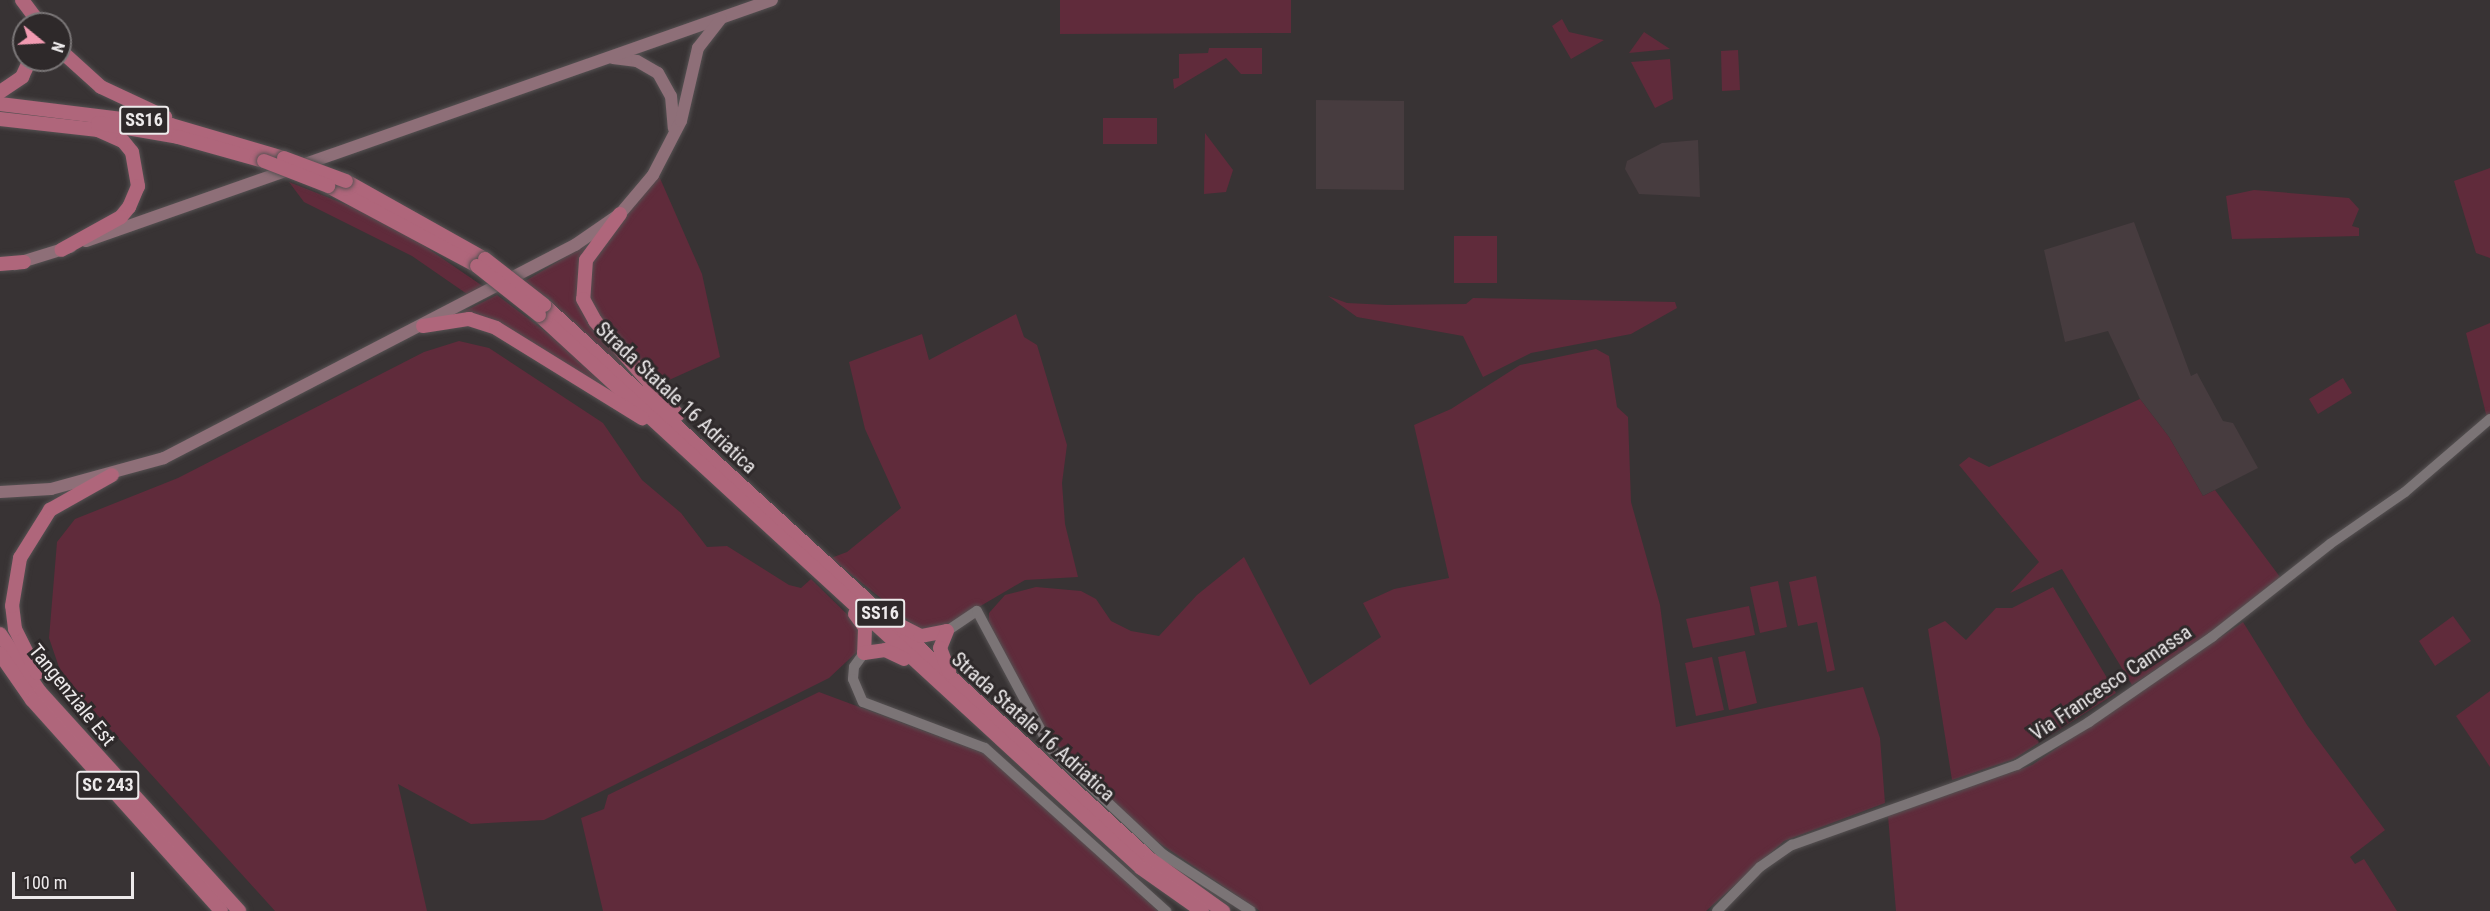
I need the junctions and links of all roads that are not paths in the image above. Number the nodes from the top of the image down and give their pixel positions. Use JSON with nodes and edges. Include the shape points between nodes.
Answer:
{"nodes":[{"id":1,"x":772,"y":0,"type":"edge"},
{"id":2,"x":721,"y":19,"type":"junction"},
{"id":3,"x":604,"y":59,"type":"junction"},
{"id":4,"x":72,"y":61,"type":"edge"},
{"id":5,"x":24,"y":72,"type":"edge"},
{"id":6,"x":0,"y":92,"type":"edge"},
{"id":7,"x":0,"y":104,"type":"edge"},
{"id":8,"x":0,"y":114,"type":"edge"},
{"id":9,"x":0,"y":119,"type":"edge"},
{"id":10,"x":667,"y":153,"type":"junction"},
{"id":11,"x":265,"y":156,"type":"junction"},
{"id":12,"x":620,"y":214,"type":"junction"},
{"id":13,"x":61,"y":250,"type":"junction"},
{"id":14,"x":24,"y":262,"type":"junction"},
{"id":15,"x":481,"y":262,"type":"junction"},
{"id":16,"x":0,"y":264,"type":"edge"},
{"id":17,"x":0,"y":270,"type":"edge"},
{"id":18,"x":423,"y":326,"type":"junction"},
{"id":19,"x":2490,"y":419,"type":"edge"},
{"id":20,"x":699,"y":452,"type":"junction"},
{"id":21,"x":112,"y":475,"type":"junction"},
{"id":22,"x":0,"y":492,"type":"edge"},
{"id":23,"x":812,"y":565,"type":"junction"},
{"id":24,"x":860,"y":594,"type":"junction"},
{"id":25,"x":947,"y":631,"type":"junction"},
{"id":26,"x":0,"y":634,"type":"edge"},
{"id":27,"x":864,"y":653,"type":"junction"},
{"id":28,"x":0,"y":654,"type":"edge"},
{"id":29,"x":0,"y":662,"type":"edge"},
{"id":30,"x":945,"y":690,"type":"junction"},
{"id":31,"x":32,"y":700,"type":"junction"},
{"id":32,"x":994,"y":719,"type":"junction"},
{"id":33,"x":87,"y":746,"type":"junction"},
{"id":34,"x":221,"y":911,"type":"edge"},
{"id":35,"x":238,"y":911,"type":"edge"},
{"id":36,"x":1167,"y":911,"type":"edge"},
{"id":37,"x":1202,"y":911,"type":"edge"},
{"id":38,"x":1223,"y":911,"type":"edge"},
{"id":39,"x":1251,"y":911,"type":"edge"},
{"id":40,"x":1717,"y":911,"type":"edge"}],
"edges":[{"from":1,"to":2,"type":"main road"},
{"from":2,"to":3,"type":"main road"},
{"from":2,"to":10,"type":"main road","via":[[698,48],[681,121]]},
{"from":3,"to":10,"type":"main road","via":[[649,65],[664,81],[675,122]]},
{"from":3,"to":13,"type":"main road"},
{"from":4,"to":11,"type":"highway","via":[[101,87],[134,106],[254,142]]},
{"from":5,"to":6,"type":"highway"},
{"from":7,"to":11,"type":"highway","name":"Strada Statale 16 Adriatica","number":"SS16","via":[[149,121]]},
{"from":8,"to":11,"type":"highway","name":"Strada Statale 16 Adriatica","number":"SS16","via":[[128,127]]},
{"from":9,"to":13,"type":"highway","via":[[98,130],[123,141],[132,152],[139,179],[129,207],[121,217]]},
{"from":10,"to":12,"type":"main road"},
{"from":11,"to":15,"type":"highway","name":"Strada Statale 16 Adriatica","number":"SS16","bridge":true},
{"from":11,"to":15,"type":"highway","name":"Strada Statale 16 Adriatica","number":"SS16","bridge":true,"via":[[284,158],[346,181]]},
{"from":12,"to":18,"type":"main road","via":[[557,256]]},
{"from":12,"to":20,"type":"highway","via":[[586,260],[583,299]]},
{"from":13,"to":14,"type":"main road"},
{"from":14,"to":16,"type":"highway"},
{"from":14,"to":17,"type":"main road"},
{"from":15,"to":20,"type":"highway","name":"Strada Statale 16 Adriatica","number":"SS16","bridge":true,"via":[[542,310]]},
{"from":18,"to":20,"type":"highway","via":[[458,319],[496,328]]},
{"from":18,"to":21,"type":"main road","via":[[212,437]]},
{"from":19,"to":40,"type":"street","name":"Via Francesco Camassa","via":[[2405,492],[2330,544],[2212,637],[2069,734],[2018,765],[1792,845],[1760,867]]},
{"from":20,"to":23,"type":"highway","name":"Strada Statale 16 Adriatica","number":"SS16"},
{"from":20,"to":24,"type":"highway","name":"Strada Statale 16 Adriatica","number":"SS16"},
{"from":21,"to":22,"type":"main road","via":[[51,489]]},
{"from":21,"to":33,"type":"highway","via":[[50,510],[31,534],[15,580],[12,606],[23,651]]},
{"from":23,"to":27,"type":"highway","via":[[820,579],[862,621],[867,634]]},
{"from":23,"to":30,"type":"highway","name":"Strada Statale 16 Adriatica","number":"SS16"},
{"from":24,"to":25,"type":"highway","via":[[912,633]]},
{"from":24,"to":32,"type":"highway","name":"Strada Statale 16 Adriatica","number":"SS16"},
{"from":25,"to":32,"type":"highway","via":[[940,648],[946,669]]},
{"from":25,"to":39,"type":"street","via":[[977,611],[1051,749],[1164,855]]},
{"from":26,"to":33,"type":"highway","name":"Tangenziale Est","via":[[40,692]]},
{"from":27,"to":30,"type":"highway","via":[[894,652]]},
{"from":27,"to":36,"type":"street","via":[[853,679],[863,702],[985,748]]},
{"from":28,"to":31,"type":"highway","name":"Tangenziale Est","number":"SC 243"},
{"from":29,"to":31,"type":"highway"},
{"from":30,"to":37,"type":"highway","name":"Strada Statale 16 Adriatica","number":"SS16","via":[[1141,868]]},
{"from":31,"to":34,"type":"highway","name":"Tangenziale Est","number":"SC 243"},
{"from":32,"to":38,"type":"highway","name":"Strada Statale 16 Adriatica","number":"SS16","via":[[1150,859]]},
{"from":33,"to":35,"type":"highway","name":"Tangenziale Est"}]}
